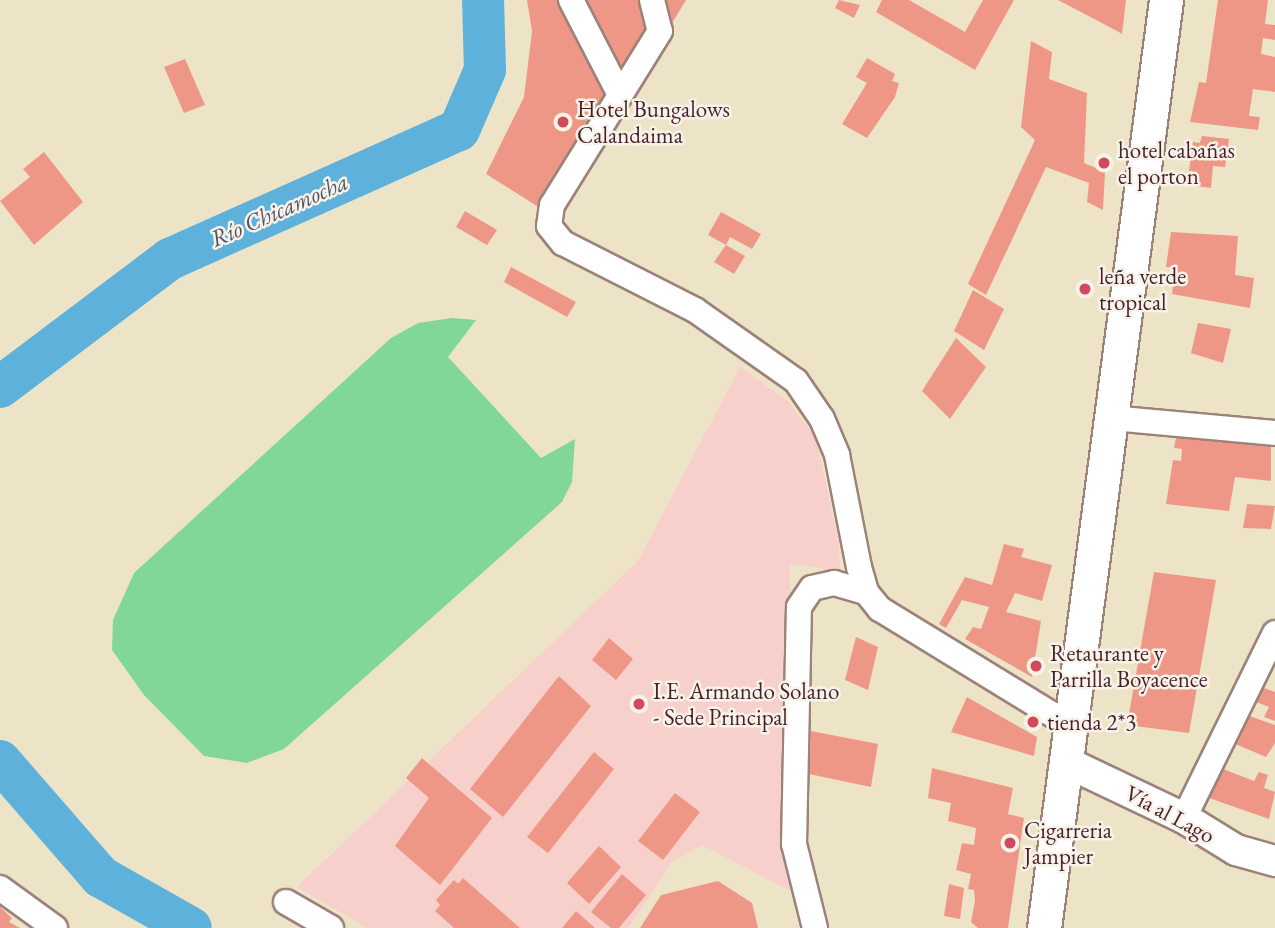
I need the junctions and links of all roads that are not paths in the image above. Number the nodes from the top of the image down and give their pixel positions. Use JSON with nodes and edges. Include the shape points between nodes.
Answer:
{"nodes":[{"id":1,"x":571,"y":0,"type":"edge"},
{"id":2,"x":652,"y":0,"type":"edge"},
{"id":3,"x":1166,"y":0,"type":"edge"},
{"id":4,"x":619,"y":93,"type":"junction"},
{"id":5,"x":1111,"y":418,"type":"junction"},
{"id":6,"x":1275,"y":433,"type":"edge"},
{"id":7,"x":866,"y":592,"type":"junction"},
{"id":8,"x":1275,"y":633,"type":"edge"},
{"id":9,"x":1071,"y":726,"type":"junction"},
{"id":10,"x":1066,"y":762,"type":"junction"},
{"id":11,"x":1184,"y":818,"type":"junction"},
{"id":12,"x":1275,"y":861,"type":"edge"},
{"id":13,"x":0,"y":888,"type":"edge"},
{"id":14,"x":286,"y":902,"type":"dead end"},
{"id":15,"x":55,"y":928,"type":"edge"},
{"id":16,"x":331,"y":928,"type":"edge"},
{"id":17,"x":815,"y":928,"type":"edge"},
{"id":18,"x":1044,"y":928,"type":"edge"}],
"edges":[{"from":1,"to":4,"type":"street"},
{"from":2,"to":4,"type":"street","via":[[660,31]]},
{"from":3,"to":5,"type":"main road"},
{"from":4,"to":7,"type":"street","via":[[552,205],[549,226],[563,243],[695,310],[796,381],[822,419],[837,455]]},
{"from":5,"to":6,"type":"street"},
{"from":5,"to":9,"type":"main road"},
{"from":7,"to":9,"type":"street","via":[[880,610]]},
{"from":7,"to":17,"type":"street","via":[[834,583],[812,588],[799,607],[794,844]]},
{"from":8,"to":11,"type":"street"},
{"from":9,"to":10,"type":"main road"},
{"from":10,"to":11,"type":"street","name":"Vía al Lago"},
{"from":10,"to":18,"type":"main road"},
{"from":11,"to":12,"type":"street","name":"Vía al Lago","via":[[1236,850]]},
{"from":13,"to":15,"type":"street"},
{"from":14,"to":16,"type":"street"}]}
